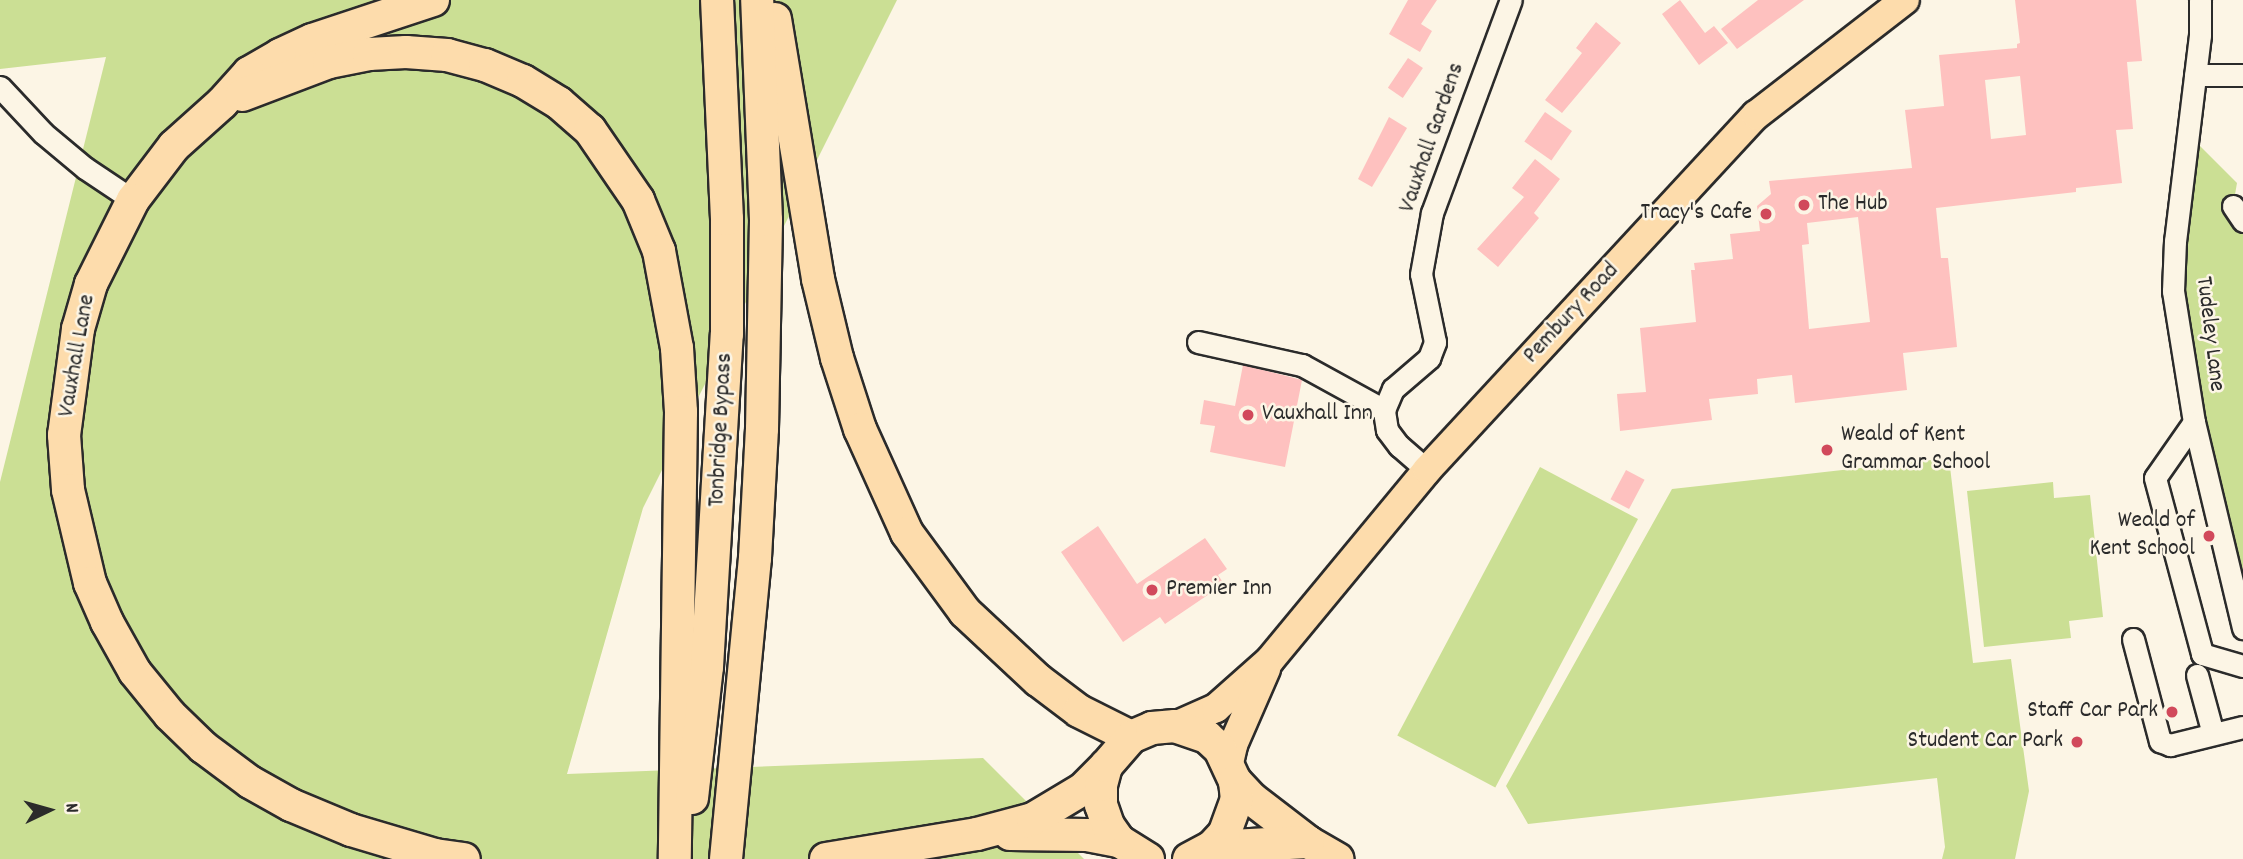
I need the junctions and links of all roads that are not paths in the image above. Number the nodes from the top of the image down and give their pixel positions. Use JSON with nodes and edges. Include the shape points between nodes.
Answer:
{"nodes":[{"id":1,"x":433,"y":0,"type":"edge"},
{"id":2,"x":716,"y":0,"type":"edge"},
{"id":3,"x":757,"y":0,"type":"edge"},
{"id":4,"x":772,"y":0,"type":"edge"},
{"id":5,"x":1511,"y":0,"type":"edge"},
{"id":6,"x":1905,"y":0,"type":"edge"},
{"id":7,"x":2200,"y":0,"type":"edge"},
{"id":8,"x":2195,"y":75,"type":"junction"},
{"id":9,"x":2243,"y":75,"type":"edge"},
{"id":10,"x":0,"y":87,"type":"edge"},
{"id":11,"x":222,"y":103,"type":"junction"},
{"id":12,"x":132,"y":201,"type":"junction"},
{"id":13,"x":1198,"y":342,"type":"dead end"},
{"id":14,"x":1384,"y":411,"type":"junction"},
{"id":15,"x":2194,"y":422,"type":"junction"},
{"id":16,"x":1427,"y":470,"type":"junction"},
{"id":17,"x":2243,"y":628,"type":"edge"},
{"id":18,"x":2133,"y":639,"type":"dead end"},
{"id":19,"x":1270,"y":660,"type":"junction"},
{"id":20,"x":2243,"y":666,"type":"edge"},
{"id":21,"x":2197,"y":675,"type":"dead end"},
{"id":22,"x":1175,"y":726,"type":"junction"},
{"id":23,"x":2243,"y":727,"type":"edge"},
{"id":24,"x":2213,"y":734,"type":"junction"},
{"id":25,"x":1131,"y":737,"type":"junction"},
{"id":26,"x":1106,"y":765,"type":"junction"},
{"id":27,"x":1232,"y":772,"type":"junction"},
{"id":28,"x":685,"y":777,"type":"junction"},
{"id":29,"x":977,"y":834,"type":"junction"},
{"id":30,"x":1308,"y":842,"type":"junction"},
{"id":31,"x":1134,"y":853,"type":"edge"},
{"id":32,"x":1200,"y":853,"type":"edge"},
{"id":33,"x":464,"y":859,"type":"edge"},
{"id":34,"x":675,"y":859,"type":"edge"},
{"id":35,"x":683,"y":859,"type":"edge"},
{"id":36,"x":726,"y":859,"type":"edge"},
{"id":37,"x":827,"y":859,"type":"edge"},
{"id":38,"x":1338,"y":859,"type":"edge"}],
"edges":[{"from":1,"to":11,"type":"highway","via":[[280,55],[249,73]]},
{"from":2,"to":28,"type":"highway","name":"Tonbridge Bypass","via":[[727,219],[727,334],[707,667]]},
{"from":3,"to":36,"type":"highway","name":"Tonbridge Bypass","via":[[766,220],[765,355],[755,558]]},
{"from":4,"to":25,"type":"highway","via":[[830,332],[860,429],[907,533],[965,612],[1038,680],[1079,711]]},
{"from":5,"to":14,"type":"street","name":"Vauxhall Gardens","via":[[1432,212],[1421,274],[1435,342],[1429,358],[1393,388]]},
{"from":6,"to":16,"type":"main road","name":"Pembury Road","via":[[1756,115]]},
{"from":7,"to":8,"type":"street","name":"Tudeley Lane"},
{"from":8,"to":9,"type":"street"},
{"from":8,"to":15,"type":"street","name":"Tudeley Lane","via":[[2173,291]]},
{"from":10,"to":12,"type":"street","via":[[43,133]]},
{"from":11,"to":12,"type":"highway","name":"Vauxhall Lane","via":[[174,146]]},
{"from":11,"to":28,"type":"highway","via":[[329,62],[381,53],[447,55],[510,76],[559,103],[590,130],[619,168],[659,251],[677,348]]},
{"from":12,"to":33,"type":"highway","name":"Vauxhall Lane","via":[[91,284],[78,329],[64,435],[68,490],[79,543],[107,622],[135,672],[170,715],[250,782],[291,806],[351,830]]},
{"from":13,"to":14,"type":"street","via":[[1302,365]]},
{"from":14,"to":16,"type":"street","via":[[1387,430]]},
{"from":15,"to":17,"type":"street","name":"Tudeley Lane"},
{"from":15,"to":20,"type":"street","via":[[2155,478],[2202,654]]},
{"from":16,"to":19,"type":"main road","name":"Pembury Road"},
{"from":18,"to":24,"type":"street","via":[[2160,741],[2170,745]]},
{"from":19,"to":22,"type":"main road","name":"Pembury Road","via":[[1216,708]]},
{"from":19,"to":27,"type":"main road","name":"Pembury Road","via":[[1233,746]]},
{"from":21,"to":24,"type":"street"},
{"from":22,"to":25,"type":"highway","via":[[1152,728]]},
{"from":22,"to":27,"type":"highway","via":[[1207,737]]},
{"from":23,"to":24,"type":"street"},
{"from":25,"to":26,"type":"highway"},
{"from":26,"to":29,"type":"highway","via":[[1063,803],[1033,819]]},
{"from":26,"to":31,"type":"highway","via":[[1101,806],[1108,825]]},
{"from":27,"to":30,"type":"highway","via":[[1252,799]]},
{"from":27,"to":32,"type":"highway","via":[[1237,799],[1233,817]]},
{"from":28,"to":34,"type":"highway"},
{"from":28,"to":35,"type":"highway","name":"Tonbridge Bypass"},
{"from":29,"to":31,"type":"highway","via":[[1087,835]]},
{"from":29,"to":37,"type":"highway"},
{"from":30,"to":32,"type":"highway"},
{"from":30,"to":38,"type":"highway"}]}
